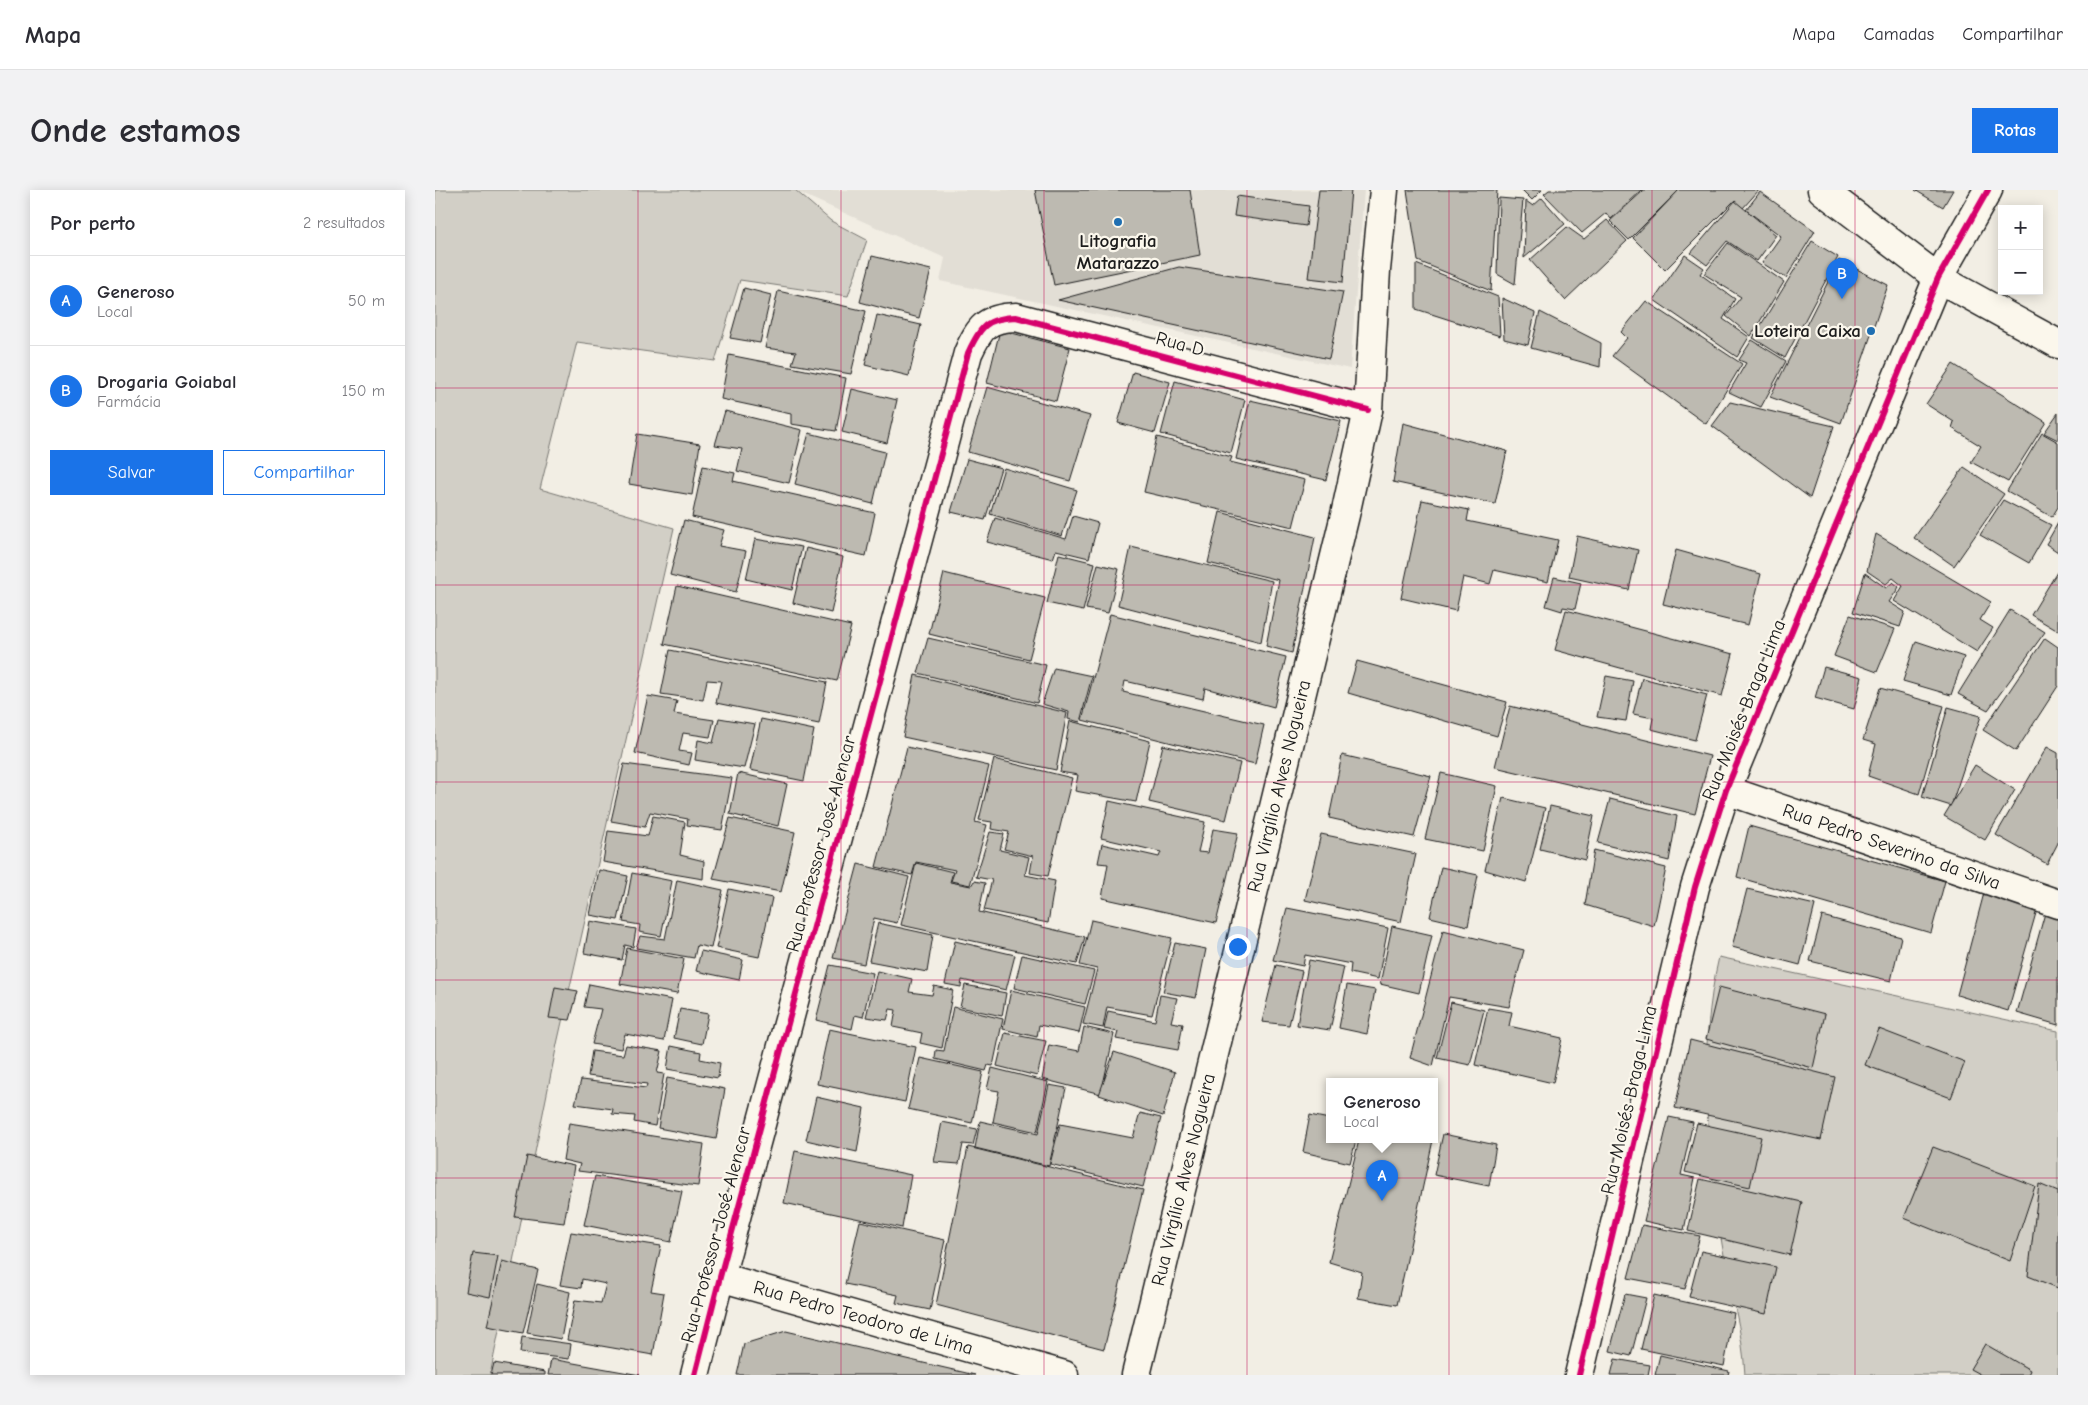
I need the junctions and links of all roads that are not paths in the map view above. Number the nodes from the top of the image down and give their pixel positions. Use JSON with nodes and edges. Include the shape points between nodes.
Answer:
{"nodes":[{"id":1,"x":1384,"y":190,"type":"edge"},
{"id":2,"x":1822,"y":190,"type":"edge"},
{"id":3,"x":1988,"y":190,"type":"edge"},
{"id":4,"x":1938,"y":278,"type":"junction"},
{"id":5,"x":985,"y":324,"type":"joint"},
{"id":6,"x":2058,"y":344,"type":"edge"},
{"id":7,"x":1368,"y":410,"type":"junction"},
{"id":8,"x":1726,"y":790,"type":"junction"},
{"id":9,"x":2058,"y":904,"type":"edge"},
{"id":10,"x":719,"y":1277,"type":"junction"},
{"id":11,"x":695,"y":1375,"type":"edge"},
{"id":12,"x":1064,"y":1375,"type":"edge"},
{"id":13,"x":1136,"y":1375,"type":"edge"},
{"id":14,"x":1579,"y":1375,"type":"edge"}],
"edges":[{"from":1,"to":7,"type":"street","name":"Rua Virgílio Alves Nogueira"},
{"from":2,"to":4,"type":"street"},
{"from":3,"to":4,"type":"street","name":"Rua Moisés Braga Lima"},
{"from":4,"to":6,"type":"street"},
{"from":4,"to":8,"type":"street","name":"Rua Moisés Braga Lima"},
{"from":5,"to":7,"type":"street","name":"Rua D","via":[[1000,317],[1016,317]]},
{"from":5,"to":10,"type":"street","name":"Rua Professor José Alencar","via":[[968,353]]},
{"from":7,"to":13,"type":"street","name":"Rua Virgílio Alves Nogueira"},
{"from":8,"to":9,"type":"street","name":"Rua Pedro Severino da Silva"},
{"from":8,"to":14,"type":"street","name":"Rua Moisés Braga Lima","via":[[1695,887]]},
{"from":10,"to":11,"type":"street","name":"Rua Professor José Alencar"},
{"from":10,"to":12,"type":"street","name":"Rua Pedro Teodoro de Lima"}]}
